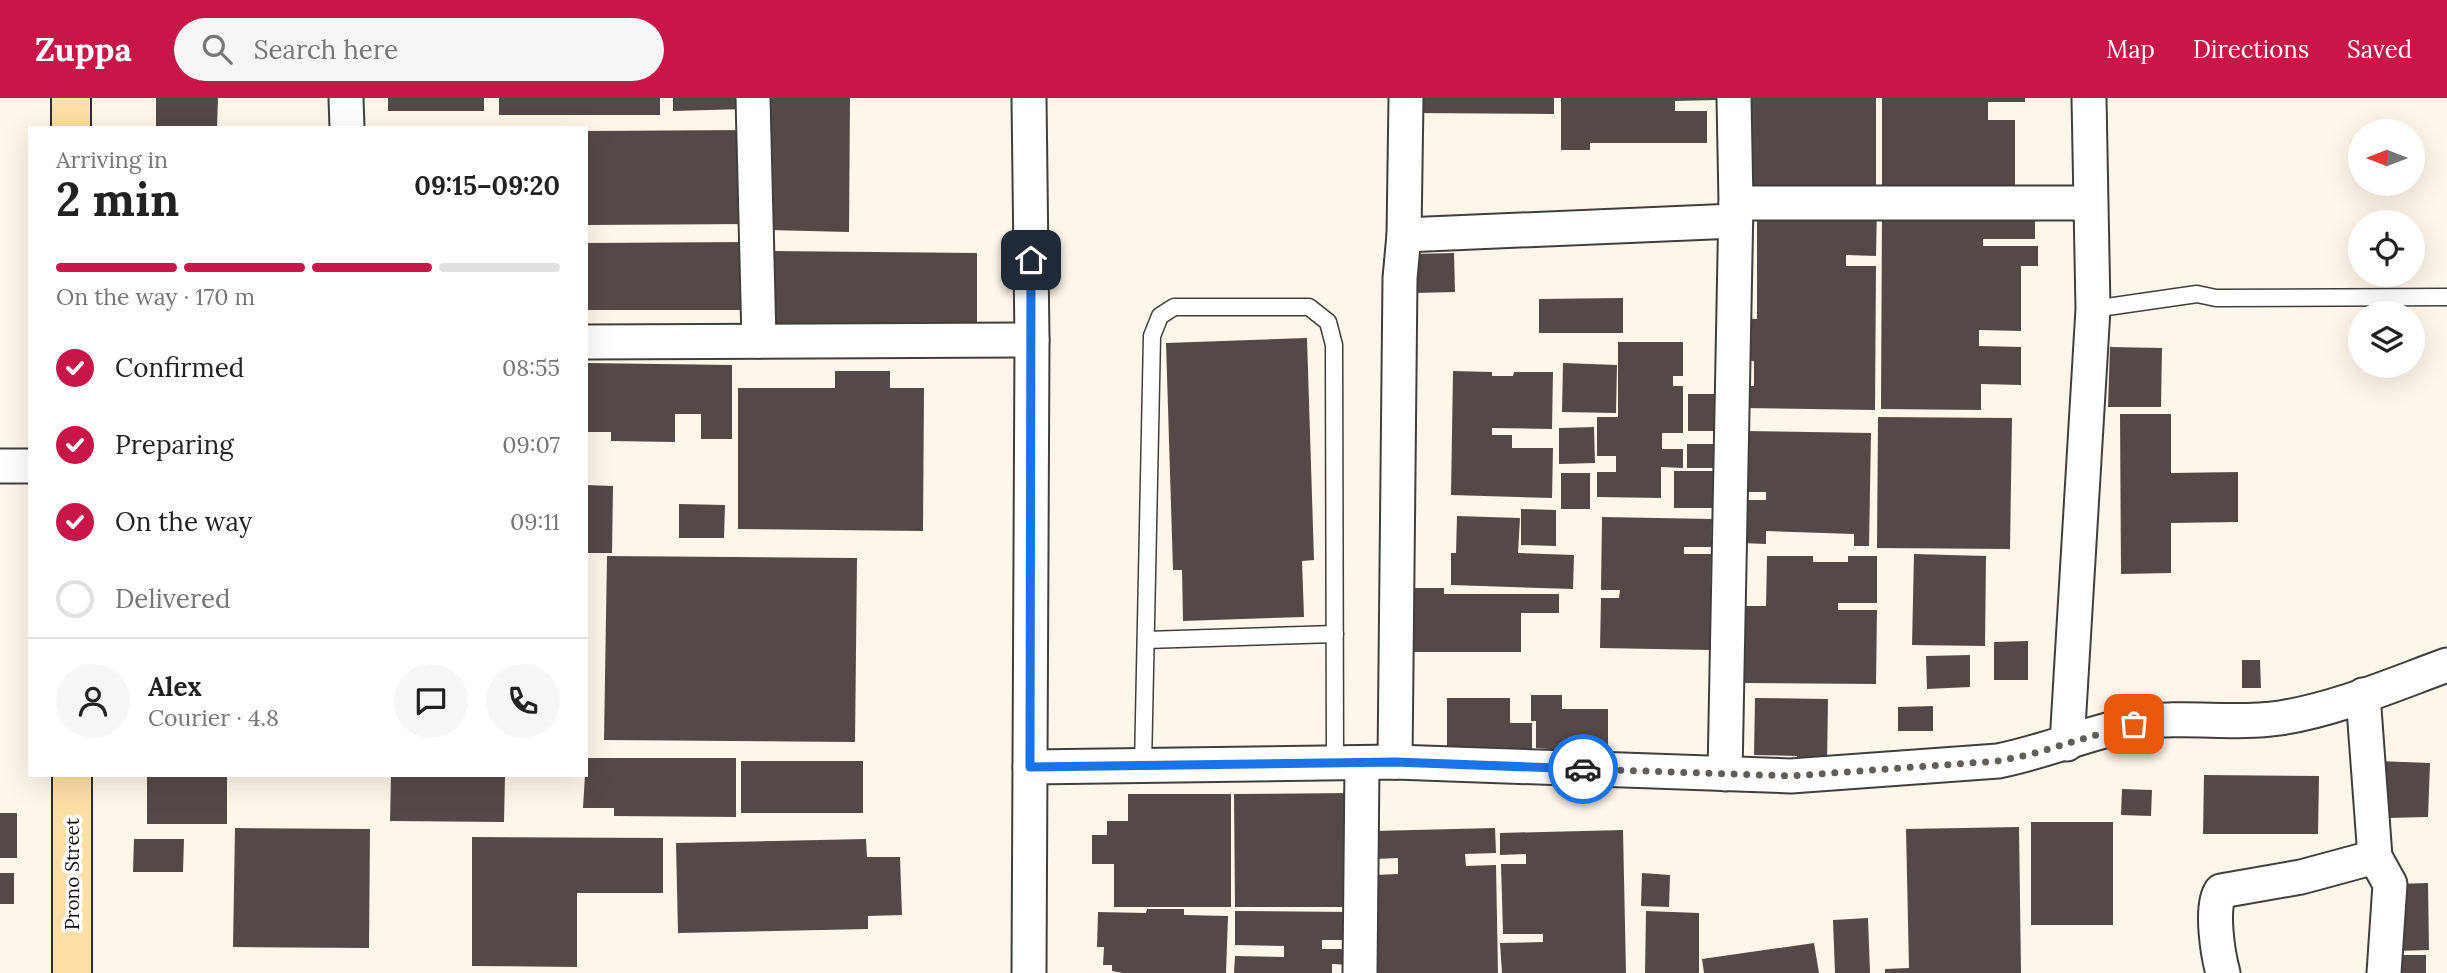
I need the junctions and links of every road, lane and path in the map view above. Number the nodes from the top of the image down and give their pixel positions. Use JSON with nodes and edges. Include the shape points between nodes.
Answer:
{"nodes":[{"id":1,"x":71,"y":98,"type":"edge"},
{"id":2,"x":346,"y":98,"type":"edge"},
{"id":3,"x":753,"y":98,"type":"edge"},
{"id":4,"x":1029,"y":98,"type":"edge"},
{"id":5,"x":1406,"y":98,"type":"edge"},
{"id":6,"x":1734,"y":98,"type":"edge"},
{"id":7,"x":2089,"y":98,"type":"edge"},
{"id":8,"x":71,"y":126,"type":"edge"},
{"id":9,"x":347,"y":126,"type":"edge"},
{"id":10,"x":2091,"y":203,"type":"junction"},
{"id":11,"x":1735,"y":212,"type":"junction"},
{"id":12,"x":1405,"y":234,"type":"junction"},
{"id":13,"x":2447,"y":297,"type":"edge"},
{"id":14,"x":2092,"y":309,"type":"junction"},
{"id":15,"x":1032,"y":340,"type":"junction"},
{"id":16,"x":758,"y":341,"type":"junction"},
{"id":17,"x":588,"y":342,"type":"edge"},
{"id":18,"x":0,"y":466,"type":"edge"},
{"id":19,"x":28,"y":466,"type":"edge"},
{"id":20,"x":1335,"y":634,"type":"junction"},
{"id":21,"x":1146,"y":640,"type":"junction"},
{"id":22,"x":2447,"y":665,"type":"edge"},
{"id":23,"x":2363,"y":695,"type":"junction"},
{"id":24,"x":2067,"y":744,"type":"junction"},
{"id":25,"x":1395,"y":762,"type":"junction"},
{"id":26,"x":1349,"y":763,"type":"junction"},
{"id":27,"x":1143,"y":766,"type":"junction"},
{"id":28,"x":1030,"y":767,"type":"junction"},
{"id":29,"x":1725,"y":774,"type":"junction"},
{"id":30,"x":72,"y":777,"type":"edge"},
{"id":31,"x":2375,"y":858,"type":"junction"},
{"id":32,"x":72,"y":973,"type":"edge"},
{"id":33,"x":1030,"y":973,"type":"edge"},
{"id":34,"x":1360,"y":973,"type":"edge"},
{"id":35,"x":2223,"y":973,"type":"edge"},
{"id":36,"x":2384,"y":973,"type":"edge"}],
"edges":[{"from":1,"to":8,"type":"street"},
{"from":2,"to":9,"type":"street"},
{"from":3,"to":16,"type":"street"},
{"from":4,"to":15,"type":"street"},
{"from":5,"to":12,"type":"street"},
{"from":6,"to":11,"type":"street"},
{"from":7,"to":10,"type":"street"},
{"from":10,"to":11,"type":"street"},
{"from":10,"to":14,"type":"street"},
{"from":11,"to":12,"type":"street"},
{"from":11,"to":29,"type":"street"},
{"from":12,"to":25,"type":"street","via":[[1400,278]]},
{"from":13,"to":14,"type":"lane","via":[[2216,298],[2197,294]]},
{"from":14,"to":24,"type":"street"},
{"from":15,"to":16,"type":"street"},
{"from":15,"to":28,"type":"street"},
{"from":16,"to":17,"type":"street"},
{"from":18,"to":19,"type":"street"},
{"from":20,"to":21,"type":"lane"},
{"from":20,"to":21,"type":"lane","via":[[1334,345],[1328,323],[1309,307],[1174,307],[1160,316],[1152,336]]},
{"from":20,"to":26,"type":"lane"},
{"from":21,"to":27,"type":"lane"},
{"from":22,"to":23,"type":"street"},
{"from":23,"to":24,"type":"street","via":[[2276,718],[2170,718]]},
{"from":23,"to":31,"type":"street"},
{"from":24,"to":29,"type":"street","via":[[1998,761],[1791,776]]},
{"from":25,"to":26,"type":"street"},
{"from":25,"to":29,"type":"street"},
{"from":26,"to":27,"type":"street"},
{"from":26,"to":34,"type":"street"},
{"from":27,"to":28,"type":"street"},
{"from":28,"to":33,"type":"street"},
{"from":30,"to":32,"type":"street","name":"Prono Street"},
{"from":31,"to":35,"type":"street","via":[[2221,891],[2216,929]]},
{"from":31,"to":36,"type":"street","via":[[2390,884]]}]}
